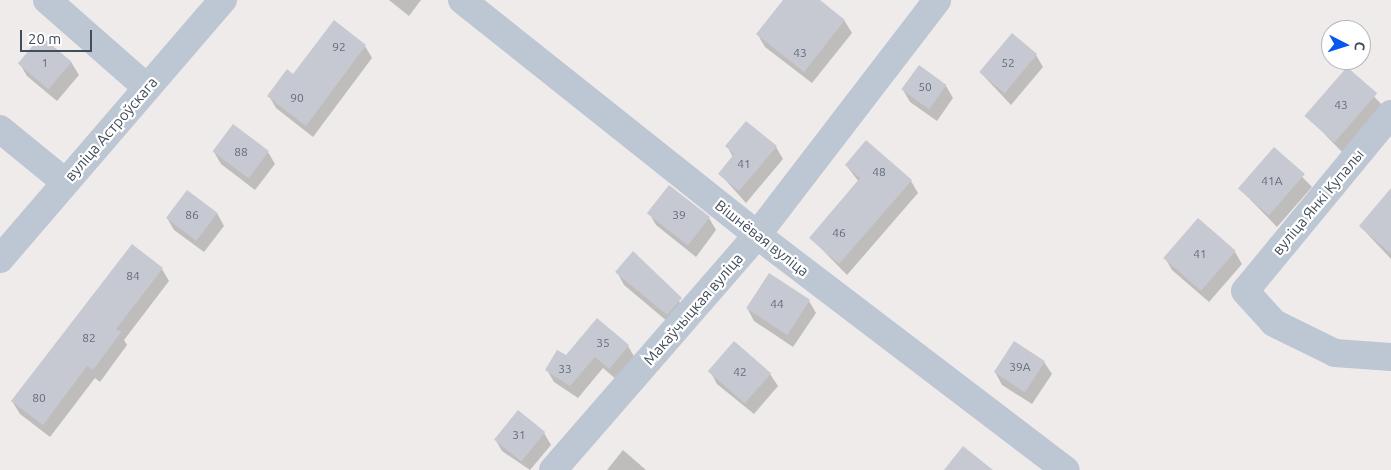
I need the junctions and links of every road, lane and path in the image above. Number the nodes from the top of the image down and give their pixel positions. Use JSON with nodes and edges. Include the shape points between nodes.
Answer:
{"nodes":[{"id":1,"x":47,"y":0,"type":"edge"},
{"id":2,"x":223,"y":0,"type":"edge"},
{"id":3,"x":462,"y":0,"type":"edge"},
{"id":4,"x":937,"y":0,"type":"edge"},
{"id":5,"x":147,"y":88,"type":"junction"},
{"id":6,"x":1391,"y":114,"type":"edge"},
{"id":7,"x":0,"y":129,"type":"edge"},
{"id":8,"x":65,"y":182,"type":"junction"},
{"id":9,"x":757,"y":235,"type":"junction"},
{"id":10,"x":0,"y":259,"type":"edge"},
{"id":11,"x":1391,"y":357,"type":"edge"},
{"id":12,"x":1062,"y":469,"type":"edge"},
{"id":13,"x":553,"y":470,"type":"edge"}],
"edges":[{"from":1,"to":5,"type":"street"},
{"from":2,"to":5,"type":"street","name":"вуліца Астроўскага"},
{"from":3,"to":9,"type":"street","name":"Вішнёвая вуліца"},
{"from":4,"to":9,"type":"street","name":"Макаўчыцкая вуліца"},
{"from":5,"to":8,"type":"street","name":"вуліца Астроўскага"},
{"from":6,"to":11,"type":"street","name":"вуліца Янкі Купалы","via":[[1245,291],[1274,323],[1335,353]]},
{"from":7,"to":8,"type":"street"},
{"from":8,"to":10,"type":"street","name":"вуліца Астроўскага"},
{"from":9,"to":12,"type":"street","name":"Вішнёвая вуліца"},
{"from":9,"to":13,"type":"street","name":"Макаўчыцкая вуліца"}]}
